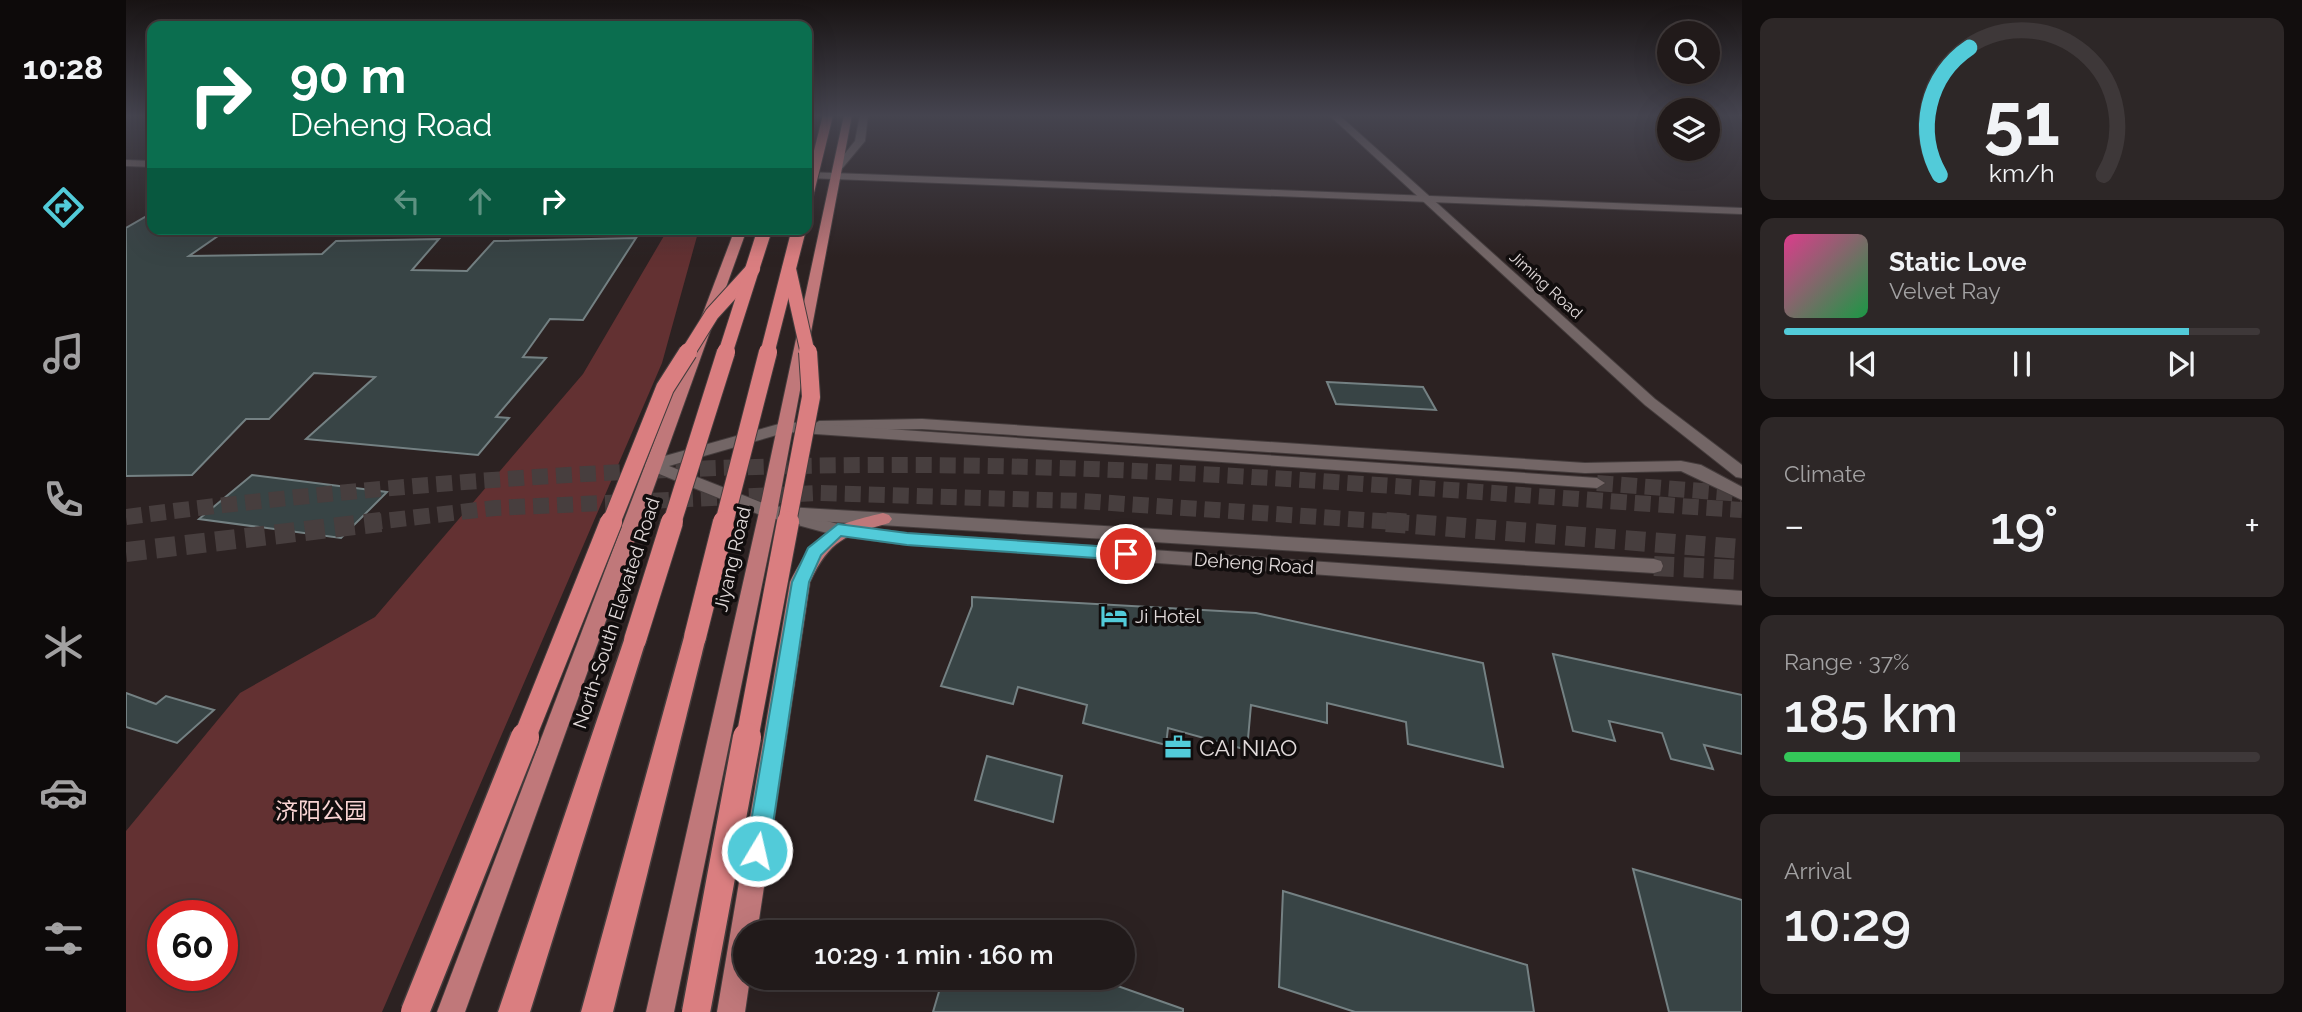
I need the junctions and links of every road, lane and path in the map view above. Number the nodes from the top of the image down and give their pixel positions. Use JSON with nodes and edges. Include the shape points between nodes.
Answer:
{"nodes":[{"id":1,"x":816,"y":162,"type":"edge"},
{"id":2,"x":838,"y":162,"type":"edge"},
{"id":3,"x":844,"y":162,"type":"edge"},
{"id":4,"x":1384,"y":162,"type":"edge"},
{"id":5,"x":126,"y":163,"type":"edge"},
{"id":6,"x":147,"y":164,"type":"edge"},
{"id":7,"x":812,"y":173,"type":"edge"},
{"id":8,"x":836,"y":173,"type":"junction"},
{"id":9,"x":812,"y":180,"type":"edge"},
{"id":10,"x":1418,"y":193,"type":"junction"},
{"id":11,"x":1742,"y":202,"type":"edge"},
{"id":12,"x":1742,"y":211,"type":"edge"},
{"id":13,"x":739,"y":235,"type":"edge"},
{"id":14,"x":763,"y":235,"type":"edge"},
{"id":15,"x":798,"y":235,"type":"edge"},
{"id":16,"x":753,"y":269,"type":"junction"},
{"id":17,"x":789,"y":270,"type":"junction"},
{"id":18,"x":786,"y":427,"type":"junction"},
{"id":19,"x":653,"y":465,"type":"junction"},
{"id":20,"x":1742,"y":473,"type":"edge"},
{"id":21,"x":1597,"y":483,"type":"tunnel mouth"},
{"id":22,"x":1742,"y":494,"type":"edge"},
{"id":23,"x":768,"y":512,"type":"junction"},
{"id":24,"x":883,"y":519,"type":"junction"},
{"id":25,"x":838,"y":530,"type":"junction"},
{"id":26,"x":1654,"y":566,"type":"tunnel mouth"},
{"id":27,"x":1742,"y":598,"type":"edge"},
{"id":28,"x":415,"y":1012,"type":"edge"},
{"id":29,"x":451,"y":1012,"type":"edge"},
{"id":30,"x":514,"y":1012,"type":"edge"},
{"id":31,"x":597,"y":1012,"type":"edge"},
{"id":32,"x":660,"y":1012,"type":"edge"},
{"id":33,"x":696,"y":1012,"type":"edge"},
{"id":34,"x":731,"y":1012,"type":"edge"}],
"edges":[{"from":1,"to":9,"type":"highway","bridge":true},
{"from":2,"to":8,"type":"main road","name":"Jiyang Road"},
{"from":3,"to":8,"type":"street"},
{"from":4,"to":10,"type":"street","name":"Jiming Road"},
{"from":5,"to":6,"type":"street"},
{"from":7,"to":8,"type":"street"},
{"from":8,"to":10,"type":"street"},
{"from":8,"to":18,"type":"main road","name":"Jiyang Road"},
{"from":10,"to":11,"type":"street"},
{"from":10,"to":12,"type":"street"},
{"from":10,"to":20,"type":"street","name":"Jiming Road","via":[[1650,402]]},
{"from":13,"to":19,"type":"main road"},
{"from":14,"to":16,"type":"highway","name":"North-South Elevated Road","bridge":true},
{"from":15,"to":17,"type":"highway","bridge":true},
{"from":16,"to":28,"type":"highway","bridge":true,"via":[[712,314],[665,388]]},
{"from":16,"to":30,"type":"highway","name":"North-South Elevated Road","bridge":true},
{"from":17,"to":31,"type":"highway","bridge":true},
{"from":17,"to":33,"type":"highway","bridge":true,"via":[[811,359],[811,397]]},
{"from":18,"to":19,"type":"street"},
{"from":18,"to":21,"type":"street"},
{"from":18,"to":22,"type":"street","via":[[922,424],[1585,468],[1681,466]]},
{"from":18,"to":23,"type":"main road","name":"Jiyang Road"},
{"from":19,"to":23,"type":"street"},
{"from":19,"to":29,"type":"main road"},
{"from":23,"to":24,"type":"street"},
{"from":23,"to":25,"type":"street","name":"Deheng Road"},
{"from":23,"to":32,"type":"main road","name":"Jiyang Road"},
{"from":24,"to":25,"type":"main road"},
{"from":24,"to":26,"type":"street"},
{"from":25,"to":27,"type":"street","name":"Deheng Road","via":[[921,540]]},
{"from":25,"to":34,"type":"main road","via":[[814,552],[800,582]]}]}
